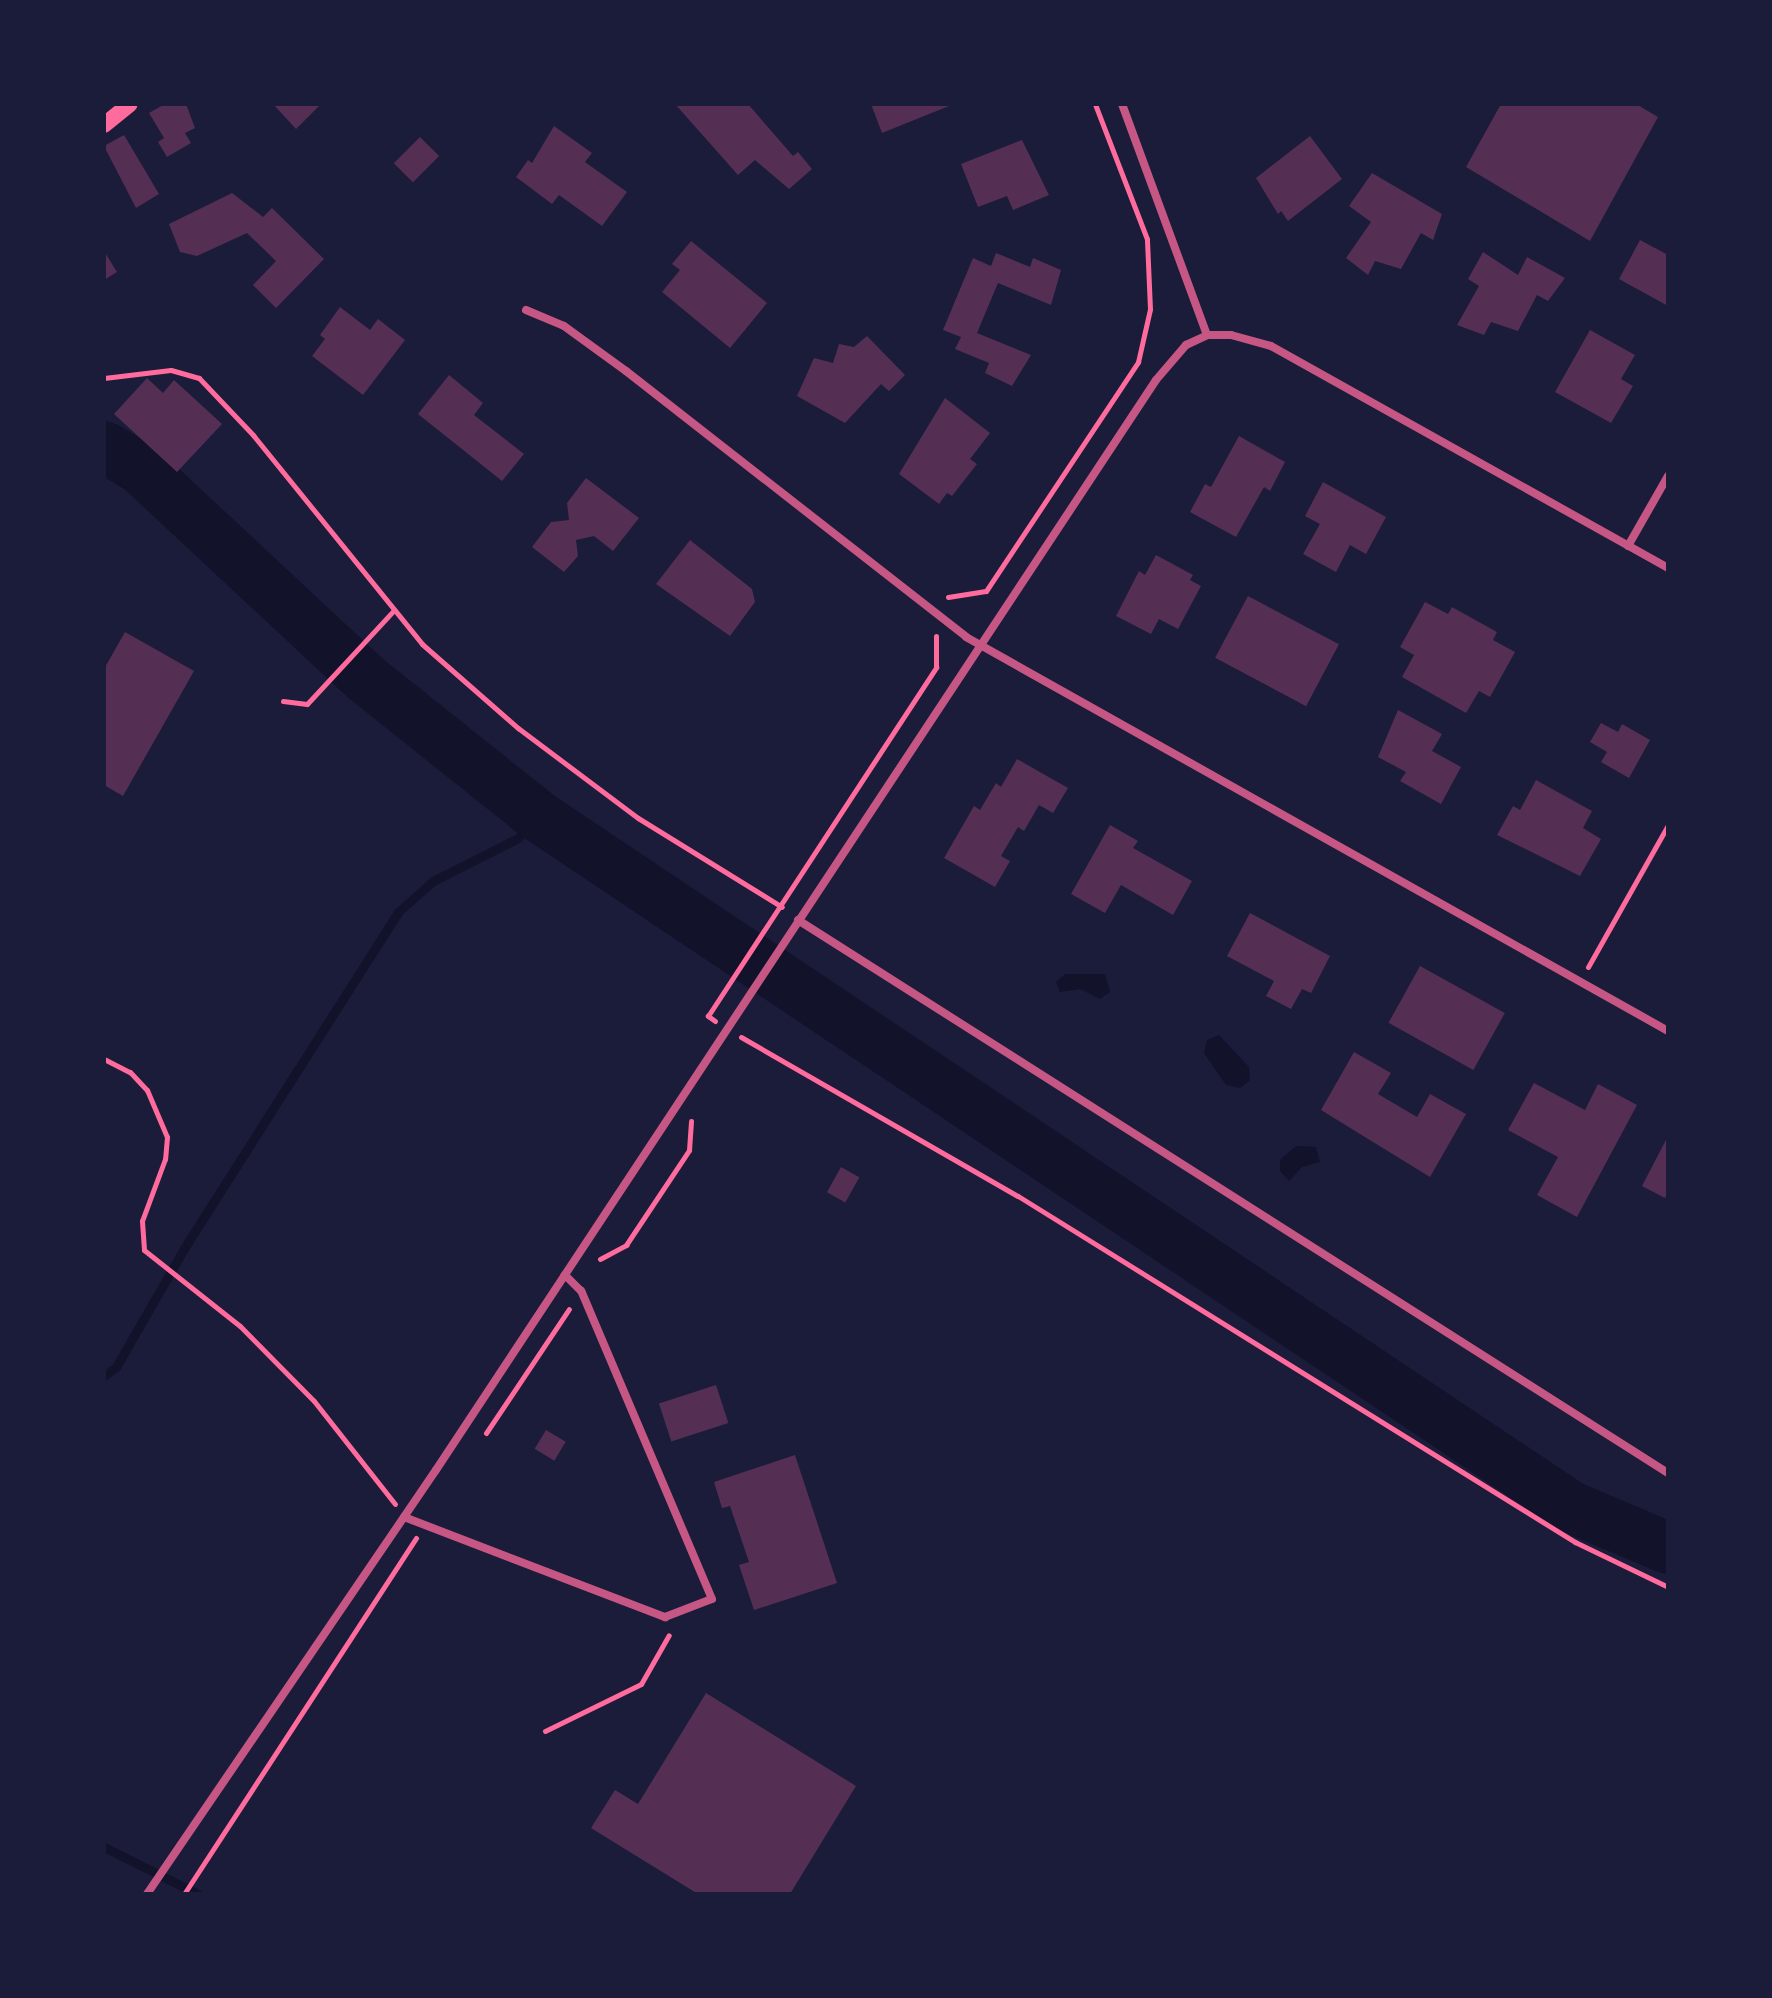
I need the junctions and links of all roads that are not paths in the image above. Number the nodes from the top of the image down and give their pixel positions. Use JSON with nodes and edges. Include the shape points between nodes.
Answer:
{"nodes":[{"id":1,"x":130,"y":104,"type":"edge"},
{"id":2,"x":1122,"y":104,"type":"edge"},
{"id":3,"x":104,"y":125,"type":"edge"},
{"id":4,"x":526,"y":310,"type":"dead end"},
{"id":5,"x":1207,"y":335,"type":"junction"},
{"id":6,"x":1668,"y":476,"type":"edge"},
{"id":7,"x":1628,"y":546,"type":"junction"},
{"id":8,"x":1668,"y":568,"type":"edge"},
{"id":9,"x":980,"y":645,"type":"junction"},
{"id":10,"x":798,"y":920,"type":"junction"},
{"id":11,"x":1668,"y":1031,"type":"edge"},
{"id":12,"x":565,"y":1275,"type":"junction"},
{"id":13,"x":1668,"y":1473,"type":"edge"},
{"id":14,"x":404,"y":1517,"type":"junction"},
{"id":15,"x":149,"y":1890,"type":"edge"}],
"edges":[{"from":1,"to":3,"type":"main road"},
{"from":2,"to":5,"type":"street"},
{"from":4,"to":9,"type":"street","via":[[564,326],[614,362]]},
{"from":5,"to":7,"type":"street","via":[[1271,346]]},
{"from":5,"to":9,"type":"street","via":[[1171,359]]},
{"from":6,"to":7,"type":"street"},
{"from":7,"to":8,"type":"street"},
{"from":9,"to":10,"type":"street"},
{"from":9,"to":11,"type":"street"},
{"from":10,"to":12,"type":"street"},
{"from":10,"to":13,"type":"street"},
{"from":12,"to":14,"type":"street"},
{"from":12,"to":14,"type":"street","via":[[581,1291],[712,1599],[665,1617]]},
{"from":14,"to":15,"type":"street"}]}
